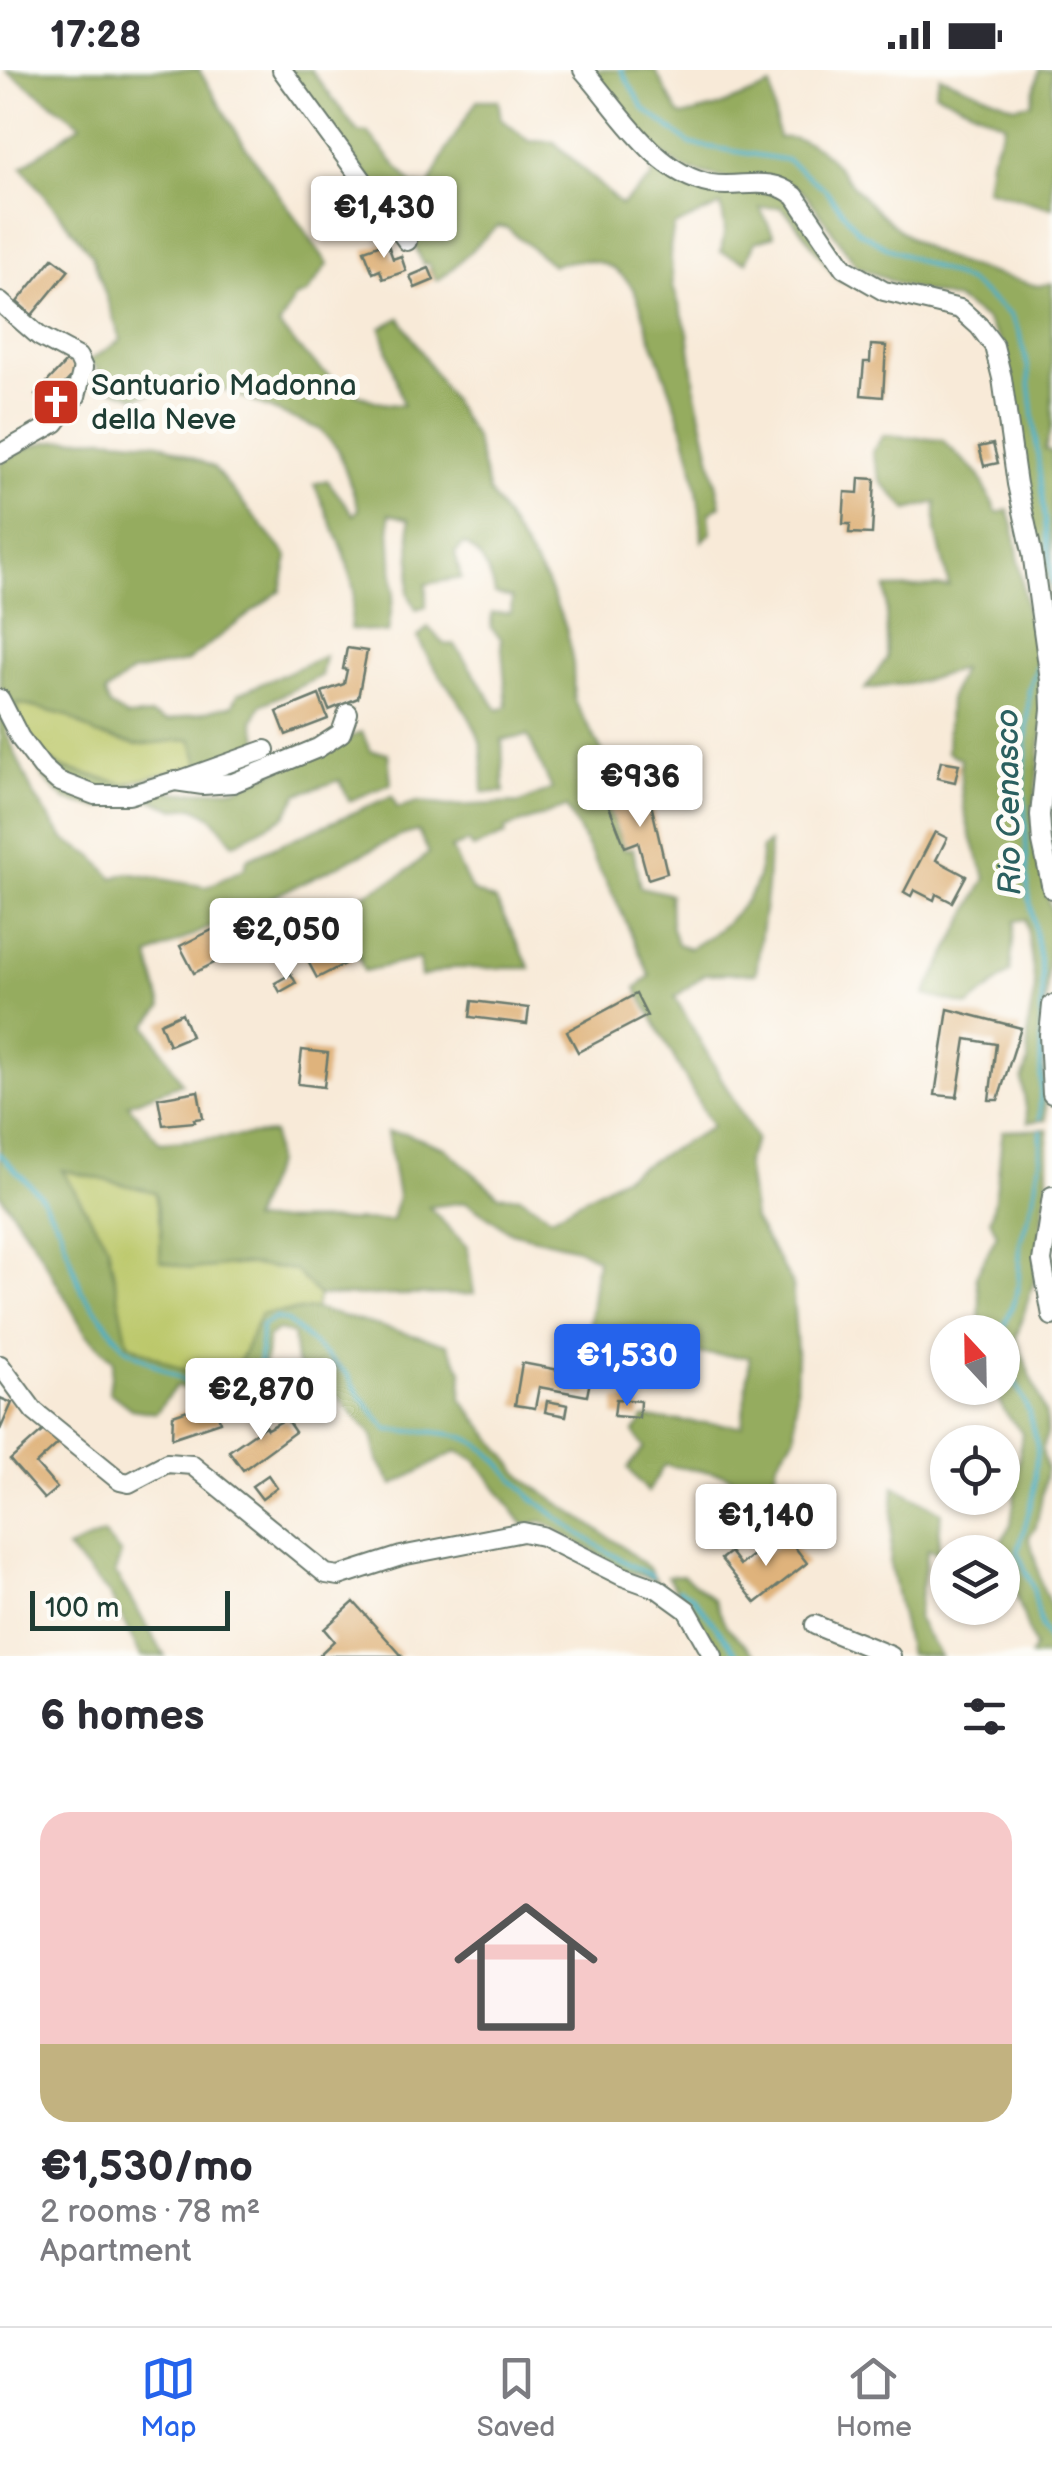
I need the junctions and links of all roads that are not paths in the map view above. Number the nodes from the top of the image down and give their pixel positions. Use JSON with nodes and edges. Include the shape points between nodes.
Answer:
{"nodes":[{"id":1,"x":282,"y":70,"type":"edge"},
{"id":2,"x":583,"y":70,"type":"edge"},
{"id":3,"x":407,"y":241,"type":"dead end"},
{"id":4,"x":0,"y":302,"type":"edge"},
{"id":5,"x":0,"y":454,"type":"edge"},
{"id":6,"x":0,"y":699,"type":"edge"},
{"id":7,"x":348,"y":714,"type":"dead end"},
{"id":8,"x":265,"y":750,"type":"dead end"},
{"id":9,"x":175,"y":781,"type":"junction"},
{"id":10,"x":1052,"y":889,"type":"edge"},
{"id":11,"x":1052,"y":1005,"type":"edge"},
{"id":12,"x":1052,"y":1094,"type":"edge"},
{"id":13,"x":1052,"y":1196,"type":"edge"},
{"id":14,"x":1052,"y":1316,"type":"edge"},
{"id":15,"x":0,"y":1365,"type":"edge"},
{"id":16,"x":815,"y":1624,"type":"dead end"},
{"id":17,"x":714,"y":1656,"type":"edge"},
{"id":18,"x":891,"y":1656,"type":"edge"}],
"edges":[{"from":1,"to":3,"type":"street"},
{"from":2,"to":10,"type":"street","via":[[652,151],[682,173],[710,184],[784,188],[844,268],[884,291],[960,309],[994,346],[1050,680],[1040,815]]},
{"from":4,"to":5,"type":"street","via":[[82,360],[83,368],[76,396],[55,422]]},
{"from":6,"to":9,"type":"street","via":[[20,738],[58,780],[95,795],[130,795]]},
{"from":7,"to":9,"type":"street","via":[[340,732],[318,748],[233,783]]},
{"from":8,"to":9,"type":"street"},
{"from":11,"to":12,"type":"street"},
{"from":13,"to":14,"type":"street","via":[[1042,1261]]},
{"from":15,"to":17,"type":"street","via":[[34,1411],[120,1481],[129,1484],[167,1463],[192,1466],[326,1574],[523,1532],[542,1536],[658,1588],[687,1610]]},
{"from":16,"to":18,"type":"street"}]}
